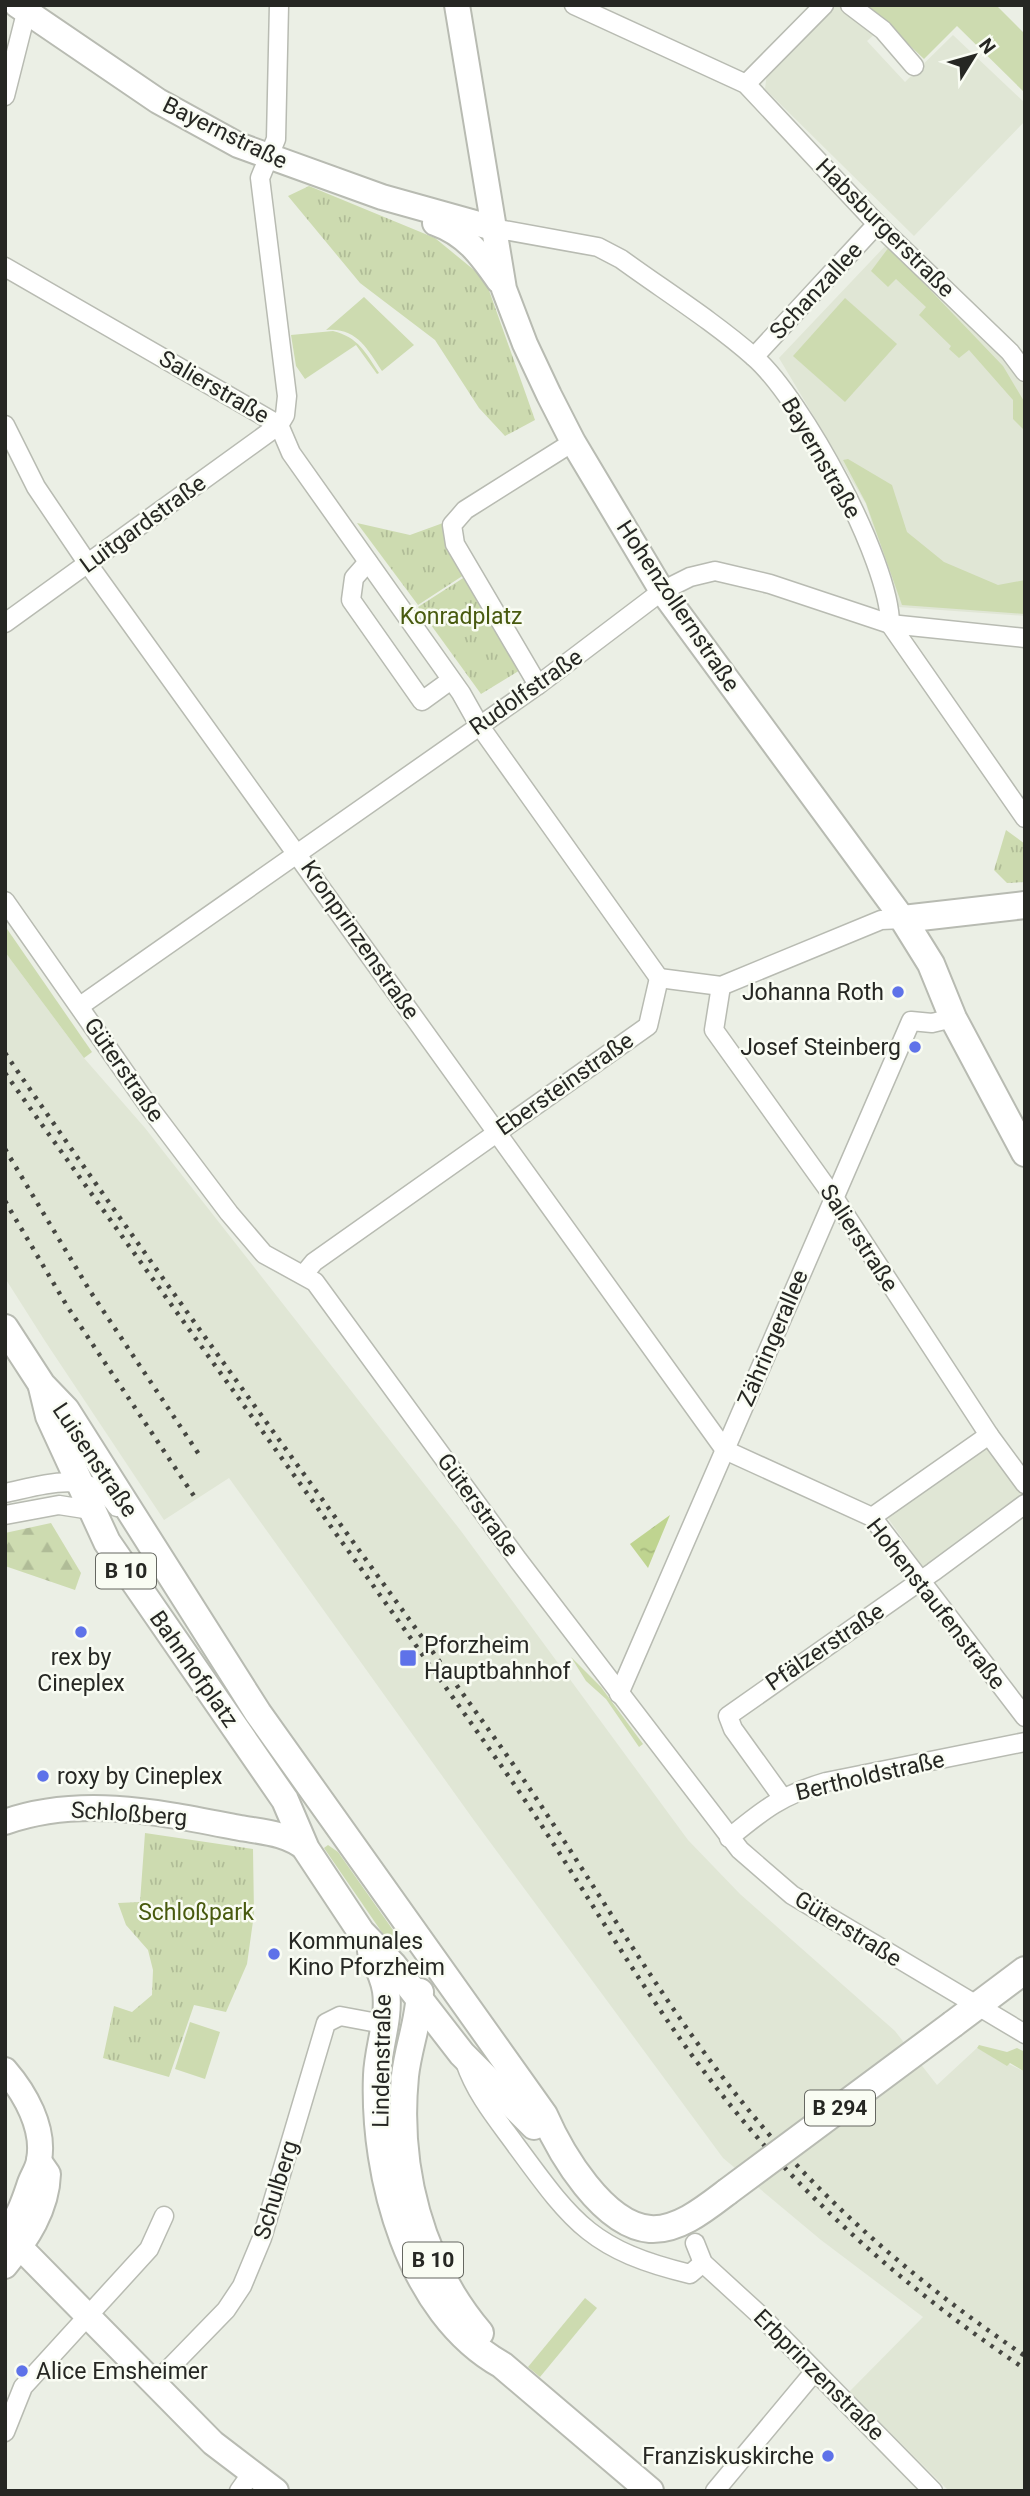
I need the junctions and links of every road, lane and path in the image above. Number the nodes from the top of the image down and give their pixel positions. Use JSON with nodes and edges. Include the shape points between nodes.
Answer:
{"nodes":[{"id":1,"x":279,"y":5,"type":"edge"},
{"id":2,"x":457,"y":5,"type":"edge"},
{"id":3,"x":574,"y":5,"type":"edge"},
{"id":4,"x":824,"y":5,"type":"edge"},
{"id":5,"x":850,"y":5,"type":"edge"},
{"id":6,"x":24,"y":7,"type":"edge"},
{"id":7,"x":914,"y":66,"type":"dead end"},
{"id":8,"x":746,"y":84,"type":"junction"},
{"id":9,"x":5,"y":96,"type":"edge"},
{"id":10,"x":268,"y":157,"type":"junction"},
{"id":11,"x":413,"y":206,"type":"junction"},
{"id":12,"x":877,"y":224,"type":"junction"},
{"id":13,"x":493,"y":228,"type":"junction"},
{"id":14,"x":5,"y":267,"type":"edge"},
{"id":15,"x":504,"y":289,"type":"junction"},
{"id":16,"x":754,"y":357,"type":"junction"},
{"id":17,"x":1025,"y":372,"type":"edge"},
{"id":18,"x":5,"y":425,"type":"edge"},
{"id":19,"x":279,"y":425,"type":"junction"},
{"id":20,"x":573,"y":443,"type":"junction"},
{"id":21,"x":368,"y":562,"type":"junction"},
{"id":22,"x":89,"y":564,"type":"junction"},
{"id":23,"x":662,"y":591,"type":"junction"},
{"id":24,"x":5,"y":623,"type":"edge"},
{"id":25,"x":890,"y":624,"type":"junction"},
{"id":26,"x":1025,"y":638,"type":"edge"},
{"id":27,"x":451,"y":680,"type":"junction"},
{"id":28,"x":538,"y":685,"type":"junction"},
{"id":29,"x":478,"y":725,"type":"junction"},
{"id":30,"x":1025,"y":818,"type":"edge"},
{"id":31,"x":299,"y":852,"type":"junction"},
{"id":32,"x":5,"y":901,"type":"edge"},
{"id":33,"x":1025,"y":905,"type":"edge"},
{"id":34,"x":903,"y":919,"type":"junction"},
{"id":35,"x":659,"y":978,"type":"junction"},
{"id":36,"x":721,"y":986,"type":"junction"},
{"id":37,"x":80,"y":1006,"type":"junction"},
{"id":38,"x":942,"y":1021,"type":"junction"},
{"id":39,"x":495,"y":1133,"type":"junction"},
{"id":40,"x":1025,"y":1153,"type":"edge"},
{"id":41,"x":835,"y":1199,"type":"junction"},
{"id":42,"x":304,"y":1273,"type":"junction"},
{"id":43,"x":5,"y":1328,"type":"edge"},
{"id":44,"x":42,"y":1385,"type":"junction"},
{"id":45,"x":989,"y":1435,"type":"junction"},
{"id":46,"x":725,"y":1450,"type":"junction"},
{"id":47,"x":78,"y":1482,"type":"junction"},
{"id":48,"x":1025,"y":1484,"type":"edge"},
{"id":49,"x":5,"y":1493,"type":"edge"},
{"id":50,"x":1025,"y":1504,"type":"edge"},
{"id":51,"x":59,"y":1505,"type":"junction"},
{"id":52,"x":92,"y":1510,"type":"junction"},
{"id":53,"x":5,"y":1515,"type":"edge"},
{"id":54,"x":872,"y":1517,"type":"junction"},
{"id":55,"x":146,"y":1537,"type":"junction"},
{"id":56,"x":920,"y":1581,"type":"junction"},
{"id":57,"x":619,"y":1694,"type":"junction"},
{"id":58,"x":1025,"y":1717,"type":"edge"},
{"id":59,"x":1025,"y":1742,"type":"edge"},
{"id":60,"x":782,"y":1797,"type":"junction"},
{"id":61,"x":292,"y":1818,"type":"junction"},
{"id":62,"x":212,"y":1820,"type":"junction"},
{"id":63,"x":5,"y":1822,"type":"edge"},
{"id":64,"x":338,"y":1828,"type":"junction"},
{"id":65,"x":729,"y":1838,"type":"junction"},
{"id":66,"x":306,"y":1849,"type":"junction"},
{"id":67,"x":361,"y":1932,"type":"junction"},
{"id":68,"x":421,"y":1945,"type":"junction"},
{"id":69,"x":1025,"y":1970,"type":"edge"},
{"id":70,"x":419,"y":2001,"type":"junction"},
{"id":71,"x":975,"y":2005,"type":"junction"},
{"id":72,"x":383,"y":2024,"type":"junction"},
{"id":73,"x":482,"y":2029,"type":"junction"},
{"id":74,"x":1025,"y":2034,"type":"edge"},
{"id":75,"x":453,"y":2043,"type":"junction"},
{"id":76,"x":408,"y":2057,"type":"junction"},
{"id":77,"x":5,"y":2070,"type":"edge"},
{"id":78,"x":555,"y":2141,"type":"junction"},
{"id":79,"x":164,"y":2216,"type":"dead end"},
{"id":80,"x":9,"y":2243,"type":"edge"},
{"id":81,"x":695,"y":2243,"type":"dead end"},
{"id":82,"x":703,"y":2263,"type":"junction"},
{"id":83,"x":87,"y":2316,"type":"junction"},
{"id":84,"x":502,"y":2365,"type":"junction"},
{"id":85,"x":815,"y":2371,"type":"junction"},
{"id":86,"x":154,"y":2384,"type":"junction"},
{"id":87,"x":5,"y":2432,"type":"edge"},
{"id":88,"x":245,"y":2483,"type":"edge"},
{"id":89,"x":276,"y":2491,"type":"edge"},
{"id":90,"x":650,"y":2491,"type":"edge"},
{"id":91,"x":715,"y":2491,"type":"edge"},
{"id":92,"x":933,"y":2491,"type":"edge"}],
"edges":[{"from":1,"to":10,"type":"street","via":[[276,139]]},
{"from":2,"to":13,"type":"main road","name":"Hohenzollernstraße"},
{"from":3,"to":8,"type":"street","name":"Habsburgerstraße"},
{"from":4,"to":8,"type":"street"},
{"from":5,"to":7,"type":"street","via":[[883,30]]},
{"from":6,"to":9,"type":"street"},
{"from":6,"to":10,"type":"main road","name":"Bayernstraße","via":[[166,106]]},
{"from":8,"to":12,"type":"street","name":"Habsburgerstraße"},
{"from":10,"to":11,"type":"main road","name":"Bayernstraße"},
{"from":10,"to":19,"type":"street","via":[[260,178],[287,396]]},
{"from":11,"to":13,"type":"main road","name":"Bayernstraße"},
{"from":11,"to":15,"type":"main road","name":"Bayernstraße","via":[[422,218],[468,240]]},
{"from":12,"to":16,"type":"street","name":"Schanzallee"},
{"from":12,"to":17,"type":"street","name":"Habsburgerstraße","via":[[1010,352]]},
{"from":13,"to":15,"type":"main road","name":"Hohenzollernstraße"},
{"from":13,"to":16,"type":"street","name":"Bayernstraße","via":[[598,247],[621,258]]},
{"from":14,"to":19,"type":"street","name":"Salierstraße"},
{"from":15,"to":20,"type":"main road","name":"Hohenzollernstraße"},
{"from":16,"to":25,"type":"street","name":"Bayernstraße","via":[[805,421],[849,501],[890,603]]},
{"from":18,"to":22,"type":"street","name":"Kronprinzenstraße","via":[[36,487]]},
{"from":19,"to":21,"type":"street","name":"Salierstraße","via":[[291,453]]},
{"from":19,"to":22,"type":"street","name":"Luitgardstraße"},
{"from":20,"to":23,"type":"main road","name":"Hohenzollernstraße"},
{"from":20,"to":28,"type":"street","via":[[465,510],[452,525],[453,539]]},
{"from":21,"to":27,"type":"street","name":"Salierstraße"},
{"from":21,"to":27,"type":"street","via":[[354,578],[351,600],[422,701]]},
{"from":22,"to":24,"type":"street","name":"Luitgardstraße"},
{"from":22,"to":31,"type":"street","name":"Kronprinzenstraße"},
{"from":23,"to":25,"type":"street","name":"Rudolfstraße","via":[[705,571],[715,571],[770,584]]},
{"from":23,"to":28,"type":"street","name":"Rudolfstraße"},
{"from":23,"to":34,"type":"main road","name":"Hohenzollernstraße"},
{"from":25,"to":26,"type":"street","name":"Rudolfstraße"},
{"from":25,"to":30,"type":"street","name":"Bayernstraße"},
{"from":27,"to":29,"type":"street","name":"Salierstraße"},
{"from":28,"to":29,"type":"street","name":"Rudolfstraße"},
{"from":29,"to":31,"type":"street","name":"Rudolfstraße"},
{"from":29,"to":35,"type":"street","name":"Salierstraße"},
{"from":31,"to":37,"type":"street","name":"Rudolfstraße"},
{"from":31,"to":39,"type":"street","name":"Kronprinzenstraße"},
{"from":32,"to":37,"type":"street","name":"Güterstraße"},
{"from":33,"to":34,"type":"main road"},
{"from":34,"to":36,"type":"street","via":[[881,920]]},
{"from":34,"to":38,"type":"main road","name":"Hohenzollernstraße","via":[[931,964]]},
{"from":35,"to":36,"type":"street"},
{"from":35,"to":39,"type":"street","name":"Ebersteinstraße","via":[[648,1026]]},
{"from":36,"to":41,"type":"street","name":"Salierstraße","via":[[714,1030]]},
{"from":37,"to":42,"type":"street","name":"Güterstraße","via":[[249,1239],[272,1260]]},
{"from":38,"to":40,"type":"main road","name":"Hohenzollernstraße"},
{"from":38,"to":41,"type":"street","name":"Zähringerallee","via":[[911,1021]]},
{"from":39,"to":42,"type":"street","name":"Ebersteinstraße"},
{"from":39,"to":46,"type":"street","name":"Kronprinzenstraße"},
{"from":41,"to":45,"type":"street","name":"Salierstraße"},
{"from":41,"to":46,"type":"street","name":"Zähringerallee"},
{"from":42,"to":57,"type":"street","name":"Güterstraße"},
{"from":43,"to":44,"type":"main road","name":"Luisenstraße","number":"B 10"},
{"from":44,"to":47,"type":"main road","name":"Luisenstraße","number":"B 10","via":[[49,1416]]},
{"from":44,"to":55,"type":"main road","name":"Luisenstraße","number":"B 10","via":[[66,1410]]},
{"from":45,"to":48,"type":"street","name":"Salierstraße"},
{"from":45,"to":54,"type":"street"},
{"from":46,"to":54,"type":"street","name":"Hohenstaufenstraße"},
{"from":46,"to":57,"type":"street","name":"Zähringerallee"},
{"from":47,"to":49,"type":"street"},
{"from":47,"to":51,"type":"street"},
{"from":47,"to":52,"type":"main road","name":"Bahnhofplatz","number":"B 10"},
{"from":47,"to":55,"type":"street","via":[[102,1490]]},
{"from":50,"to":56,"type":"street","name":"Pfälzerstraße"},
{"from":51,"to":52,"type":"street"},
{"from":51,"to":53,"type":"street"},
{"from":52,"to":61,"type":"main road","name":"Bahnhofplatz","number":"B 10","via":[[107,1542],[271,1780]]},
{"from":54,"to":56,"type":"street","name":"Hohenstaufenstraße"},
{"from":55,"to":64,"type":"main road","name":"Bahnhofplatz","number":"B 10","via":[[230,1672]]},
{"from":56,"to":58,"type":"street","name":"Hohenstaufenstraße"},
{"from":56,"to":60,"type":"street","name":"Pfälzerstraße","via":[[728,1716]]},
{"from":57,"to":65,"type":"street","name":"Güterstraße"},
{"from":59,"to":60,"type":"street","name":"Bertholdstraße","via":[[826,1782]]},
{"from":60,"to":65,"type":"street","name":"Bertholdstraße"},
{"from":61,"to":62,"type":"main road","name":"Schloßberg"},
{"from":61,"to":64,"type":"main road"},
{"from":61,"to":66,"type":"main road","name":"Bahnhofplatz","number":"B 10"},
{"from":62,"to":63,"type":"main road","name":"Schloßberg","via":[[90,1807],[44,1811]]},
{"from":62,"to":66,"type":"main road","name":"Schloßberg","via":[[285,1836]]},
{"from":64,"to":68,"type":"main road","name":"Bahnhofplatz","number":"B 10"},
{"from":65,"to":71,"type":"street","name":"Güterstraße","via":[[792,1895]]},
{"from":66,"to":67,"type":"main road","name":"Bahnhofplatz","number":"B 10"},
{"from":67,"to":70,"type":"main road","name":"Bahnhofplatz","number":"B 294"},
{"from":67,"to":72,"type":"main road","name":"Lindenstraße","number":"B 10","via":[[385,1986]]},
{"from":68,"to":70,"type":"main road","number":"B 10"},
{"from":68,"to":73,"type":"main road","number":"B 294"},
{"from":69,"to":71,"type":"main road","number":"B 294"},
{"from":70,"to":75,"type":"main road","number":"B 294"},
{"from":70,"to":76,"type":"main road","name":"Lindenstraße","number":"B 10"},
{"from":71,"to":74,"type":"street","name":"Güterstraße"},
{"from":71,"to":78,"type":"main road","number":"B 294","bridge":true,"via":[[694,2216],[676,2224],[652,2230],[630,2224],[602,2203]]},
{"from":72,"to":84,"type":"main road","name":"Lindenstraße","number":"B 10","via":[[377,2074],[380,2137],[406,2245],[437,2308],[479,2352]]},
{"from":72,"to":86,"type":"street","name":"Schulberg","via":[[340,2016],[326,2023],[262,2238],[243,2286],[226,2310]]},
{"from":73,"to":75,"type":"main road","via":[[474,2042]]},
{"from":73,"to":78,"type":"main road","number":"B 294","via":[[544,2115]]},
{"from":75,"to":76,"type":"main road","via":[[426,2035]]},
{"from":75,"to":78,"type":"main road","number":"B 294","via":[[532,2124]]},
{"from":75,"to":82,"type":"street","via":[[479,2096],[564,2210],[582,2227],[628,2255],[660,2266],[690,2274]]},
{"from":76,"to":84,"type":"main road","name":"Lindenstraße","number":"B 10","via":[[405,2138],[422,2232],[444,2283]]},
{"from":77,"to":80,"type":"main road","via":[[32,2115],[39,2161],[48,2174],[38,2216]]},
{"from":79,"to":83,"type":"street","via":[[149,2249]]},
{"from":80,"to":83,"type":"main road"},
{"from":81,"to":82,"type":"street","name":"Erbprinzenstraße"},
{"from":82,"to":85,"type":"street","name":"Erbprinzenstraße"},
{"from":83,"to":86,"type":"main road"},
{"from":83,"to":87,"type":"street","via":[[23,2387]]},
{"from":84,"to":90,"type":"main road","name":"Lindenstraße","number":"B 10"},
{"from":85,"to":91,"type":"street"},
{"from":85,"to":92,"type":"street","name":"Erbprinzenstraße"},
{"from":86,"to":88,"type":"main road","via":[[213,2443]]},
{"from":88,"to":89,"type":"main road"}]}
